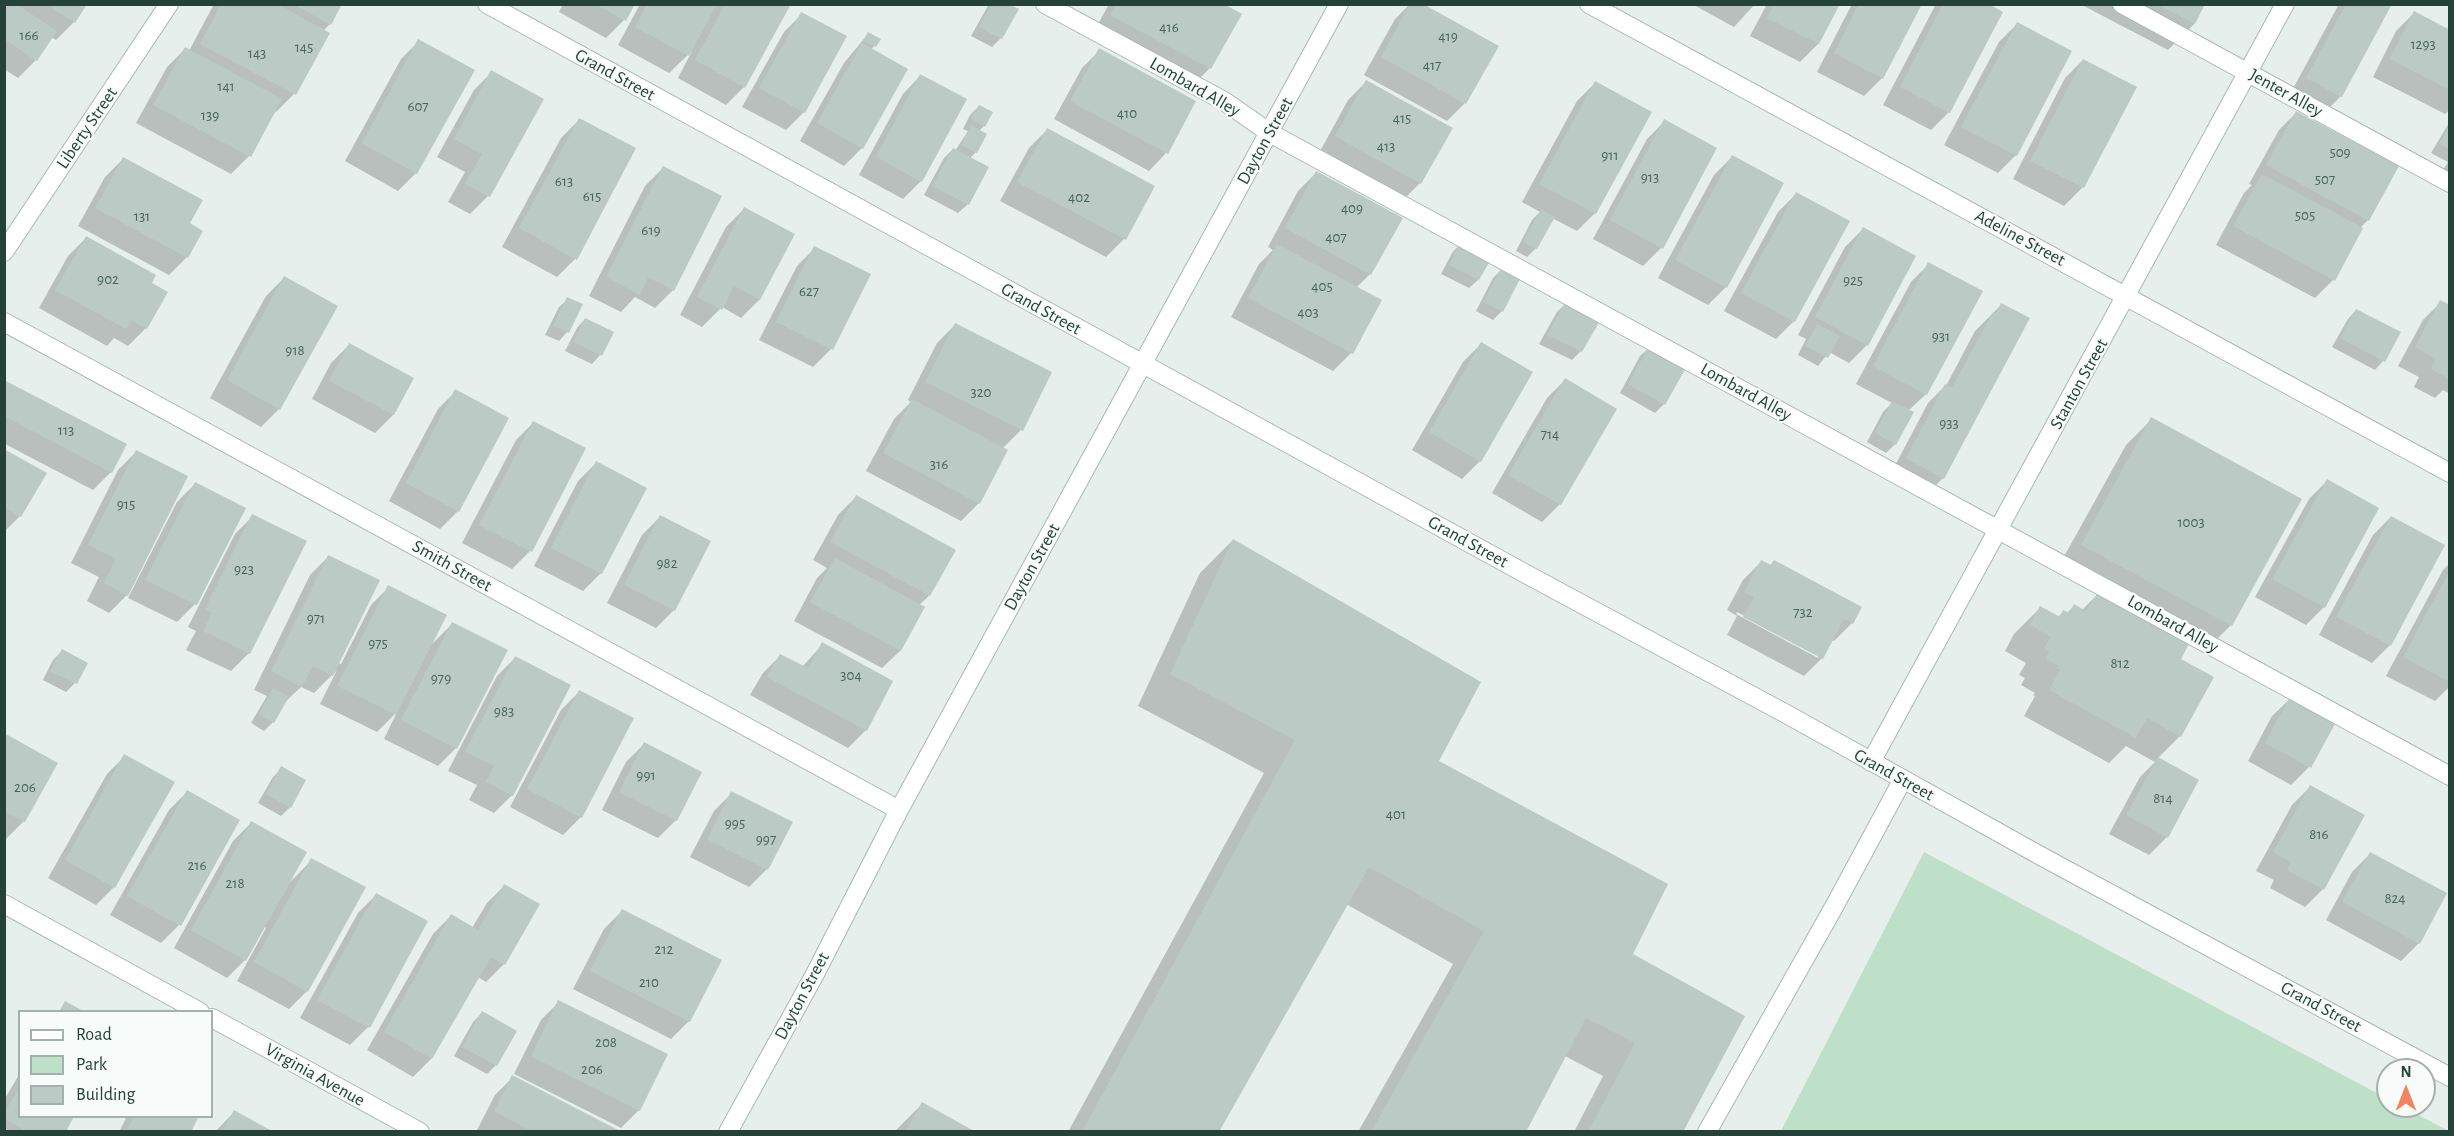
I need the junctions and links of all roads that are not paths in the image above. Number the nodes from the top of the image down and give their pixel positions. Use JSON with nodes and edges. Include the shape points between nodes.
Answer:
{"nodes":[{"id":1,"x":169,"y":4,"type":"edge"},
{"id":2,"x":487,"y":4,"type":"edge"},
{"id":3,"x":1045,"y":4,"type":"edge"},
{"id":4,"x":1340,"y":4,"type":"edge"},
{"id":5,"x":1589,"y":4,"type":"edge"},
{"id":6,"x":2122,"y":4,"type":"edge"},
{"id":7,"x":2285,"y":4,"type":"edge"},
{"id":8,"x":2249,"y":73,"type":"junction"},
{"id":9,"x":1270,"y":133,"type":"junction"},
{"id":10,"x":2450,"y":183,"type":"edge"},
{"id":11,"x":4,"y":252,"type":"edge"},
{"id":12,"x":2127,"y":296,"type":"junction"},
{"id":13,"x":4,"y":322,"type":"edge"},
{"id":14,"x":1143,"y":363,"type":"junction"},
{"id":15,"x":2450,"y":473,"type":"edge"},
{"id":16,"x":2000,"y":530,"type":"junction"},
{"id":17,"x":1871,"y":762,"type":"junction"},
{"id":18,"x":2450,"y":776,"type":"edge"},
{"id":19,"x":1903,"y":779,"type":"junction"},
{"id":20,"x":899,"y":810,"type":"junction"},
{"id":21,"x":4,"y":904,"type":"edge"},
{"id":22,"x":198,"y":1010,"type":"edge"},
{"id":23,"x":213,"y":1019,"type":"edge"},
{"id":24,"x":2450,"y":1077,"type":"edge"},
{"id":25,"x":420,"y":1131,"type":"edge"},
{"id":26,"x":728,"y":1131,"type":"edge"},
{"id":27,"x":1707,"y":1131,"type":"edge"}],
"edges":[{"from":1,"to":11,"type":"street","name":"Liberty Street"},
{"from":2,"to":14,"type":"street","name":"Grand Street"},
{"from":3,"to":9,"type":"street","name":"Lombard Alley","via":[[1224,101]]},
{"from":4,"to":9,"type":"street","name":"Dayton Street"},
{"from":5,"to":12,"type":"street","name":"Adeline Street"},
{"from":6,"to":8,"type":"street","name":"Jenter Alley"},
{"from":7,"to":8,"type":"street","name":"Stanton Street"},
{"from":8,"to":10,"type":"street","name":"Jenter Alley"},
{"from":8,"to":12,"type":"street","name":"Stanton Street"},
{"from":9,"to":14,"type":"street","name":"Dayton Street"},
{"from":9,"to":16,"type":"street","name":"Lombard Alley"},
{"from":12,"to":15,"type":"street","name":"Adeline Street"},
{"from":12,"to":16,"type":"street","name":"Stanton Street"},
{"from":13,"to":20,"type":"street","name":"Smith Street"},
{"from":14,"to":17,"type":"street","name":"Grand Street"},
{"from":14,"to":20,"type":"street","name":"Dayton Street"},
{"from":16,"to":17,"type":"street","name":"Stanton Street"},
{"from":16,"to":18,"type":"street","name":"Lombard Alley"},
{"from":17,"to":19,"type":"street","name":"Grand Street"},
{"from":19,"to":24,"type":"street","name":"Grand Street"},
{"from":19,"to":27,"type":"street"},
{"from":20,"to":26,"type":"street","name":"Dayton Street"},
{"from":21,"to":22,"type":"street"},
{"from":23,"to":25,"type":"street","name":"Virginia Avenue"}]}
